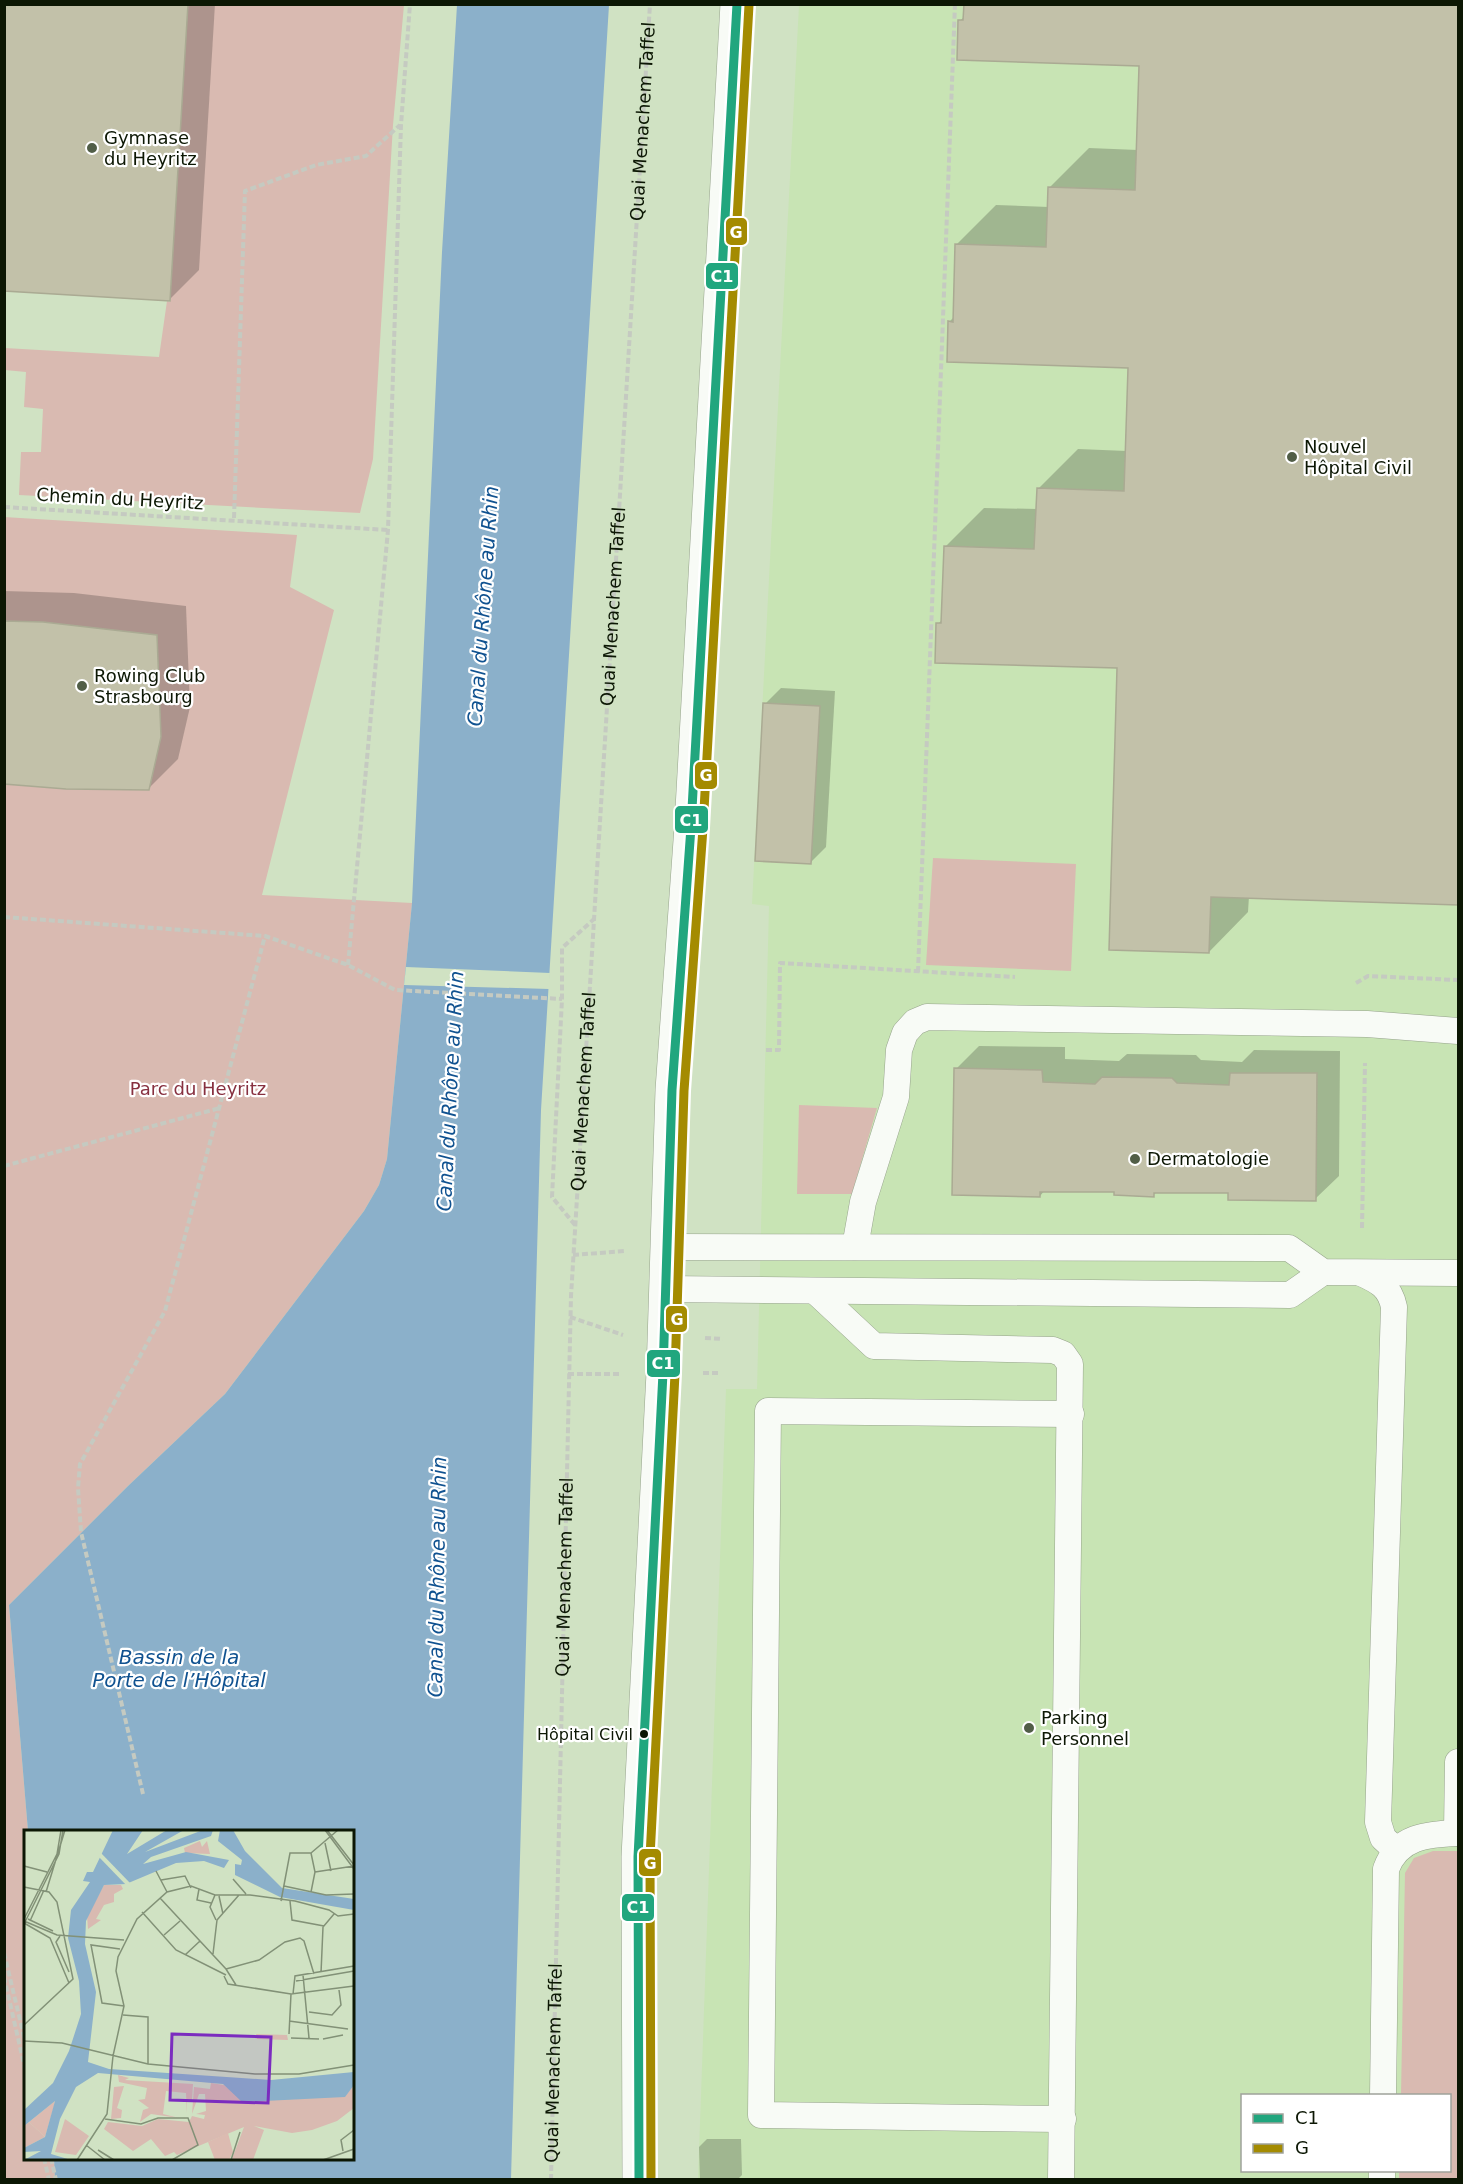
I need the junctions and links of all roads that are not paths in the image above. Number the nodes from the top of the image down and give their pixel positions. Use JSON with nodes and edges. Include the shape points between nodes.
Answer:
{"nodes":[{"id":1,"x":737,"y":4,"type":"edge"},
{"id":2,"x":1458,"y":1031,"type":"edge"},
{"id":3,"x":668,"y":1247,"type":"junction"},
{"id":4,"x":855,"y":1247,"type":"junction"},
{"id":5,"x":1323,"y":1272,"type":"junction"},
{"id":6,"x":1361,"y":1273,"type":"junction"},
{"id":7,"x":1458,"y":1273,"type":"edge"},
{"id":8,"x":664,"y":1289,"type":"junction"},
{"id":9,"x":815,"y":1291,"type":"junction"},
{"id":10,"x":1071,"y":1414,"type":"junction"},
{"id":11,"x":1458,"y":1762,"type":"edge"},
{"id":12,"x":1458,"y":1833,"type":"edge"},
{"id":13,"x":1396,"y":1850,"type":"junction"},
{"id":14,"x":1383,"y":2094,"type":"edge"},
{"id":15,"x":1063,"y":2119,"type":"junction"},
{"id":16,"x":639,"y":2180,"type":"edge"},
{"id":17,"x":1061,"y":2180,"type":"edge"}],
"edges":[{"from":1,"to":3,"type":"main road","via":[[691,827],[672,1090]]},
{"from":2,"to":4,"type":"lane","via":[[1367,1024],[927,1017],[915,1022],[905,1033],[899,1050],[896,1097],[863,1202]]},
{"from":3,"to":4,"type":"lane"},
{"from":3,"to":8,"type":"main road"},
{"from":4,"to":5,"type":"lane","via":[[1288,1248]]},
{"from":5,"to":6,"type":"lane"},
{"from":5,"to":9,"type":"lane","via":[[1290,1294]]},
{"from":6,"to":7,"type":"lane"},
{"from":6,"to":13,"type":"lane","via":[[1380,1282],[1392,1294],[1394,1307],[1378,1822],[1383,1838]]},
{"from":8,"to":9,"type":"lane"},
{"from":8,"to":16,"type":"main road","via":[[638,1857]]},
{"from":9,"to":10,"type":"lane","via":[[874,1346],[1053,1350],[1063,1354],[1070,1364]]},
{"from":10,"to":15,"type":"lane"},
{"from":10,"to":15,"type":"lane","via":[[768,1411],[761,2115]]},
{"from":11,"to":12,"type":"lane"},
{"from":12,"to":13,"type":"lane","via":[[1409,1839]]},
{"from":13,"to":14,"type":"lane","via":[[1386,1869]]},
{"from":15,"to":17,"type":"lane"}]}
